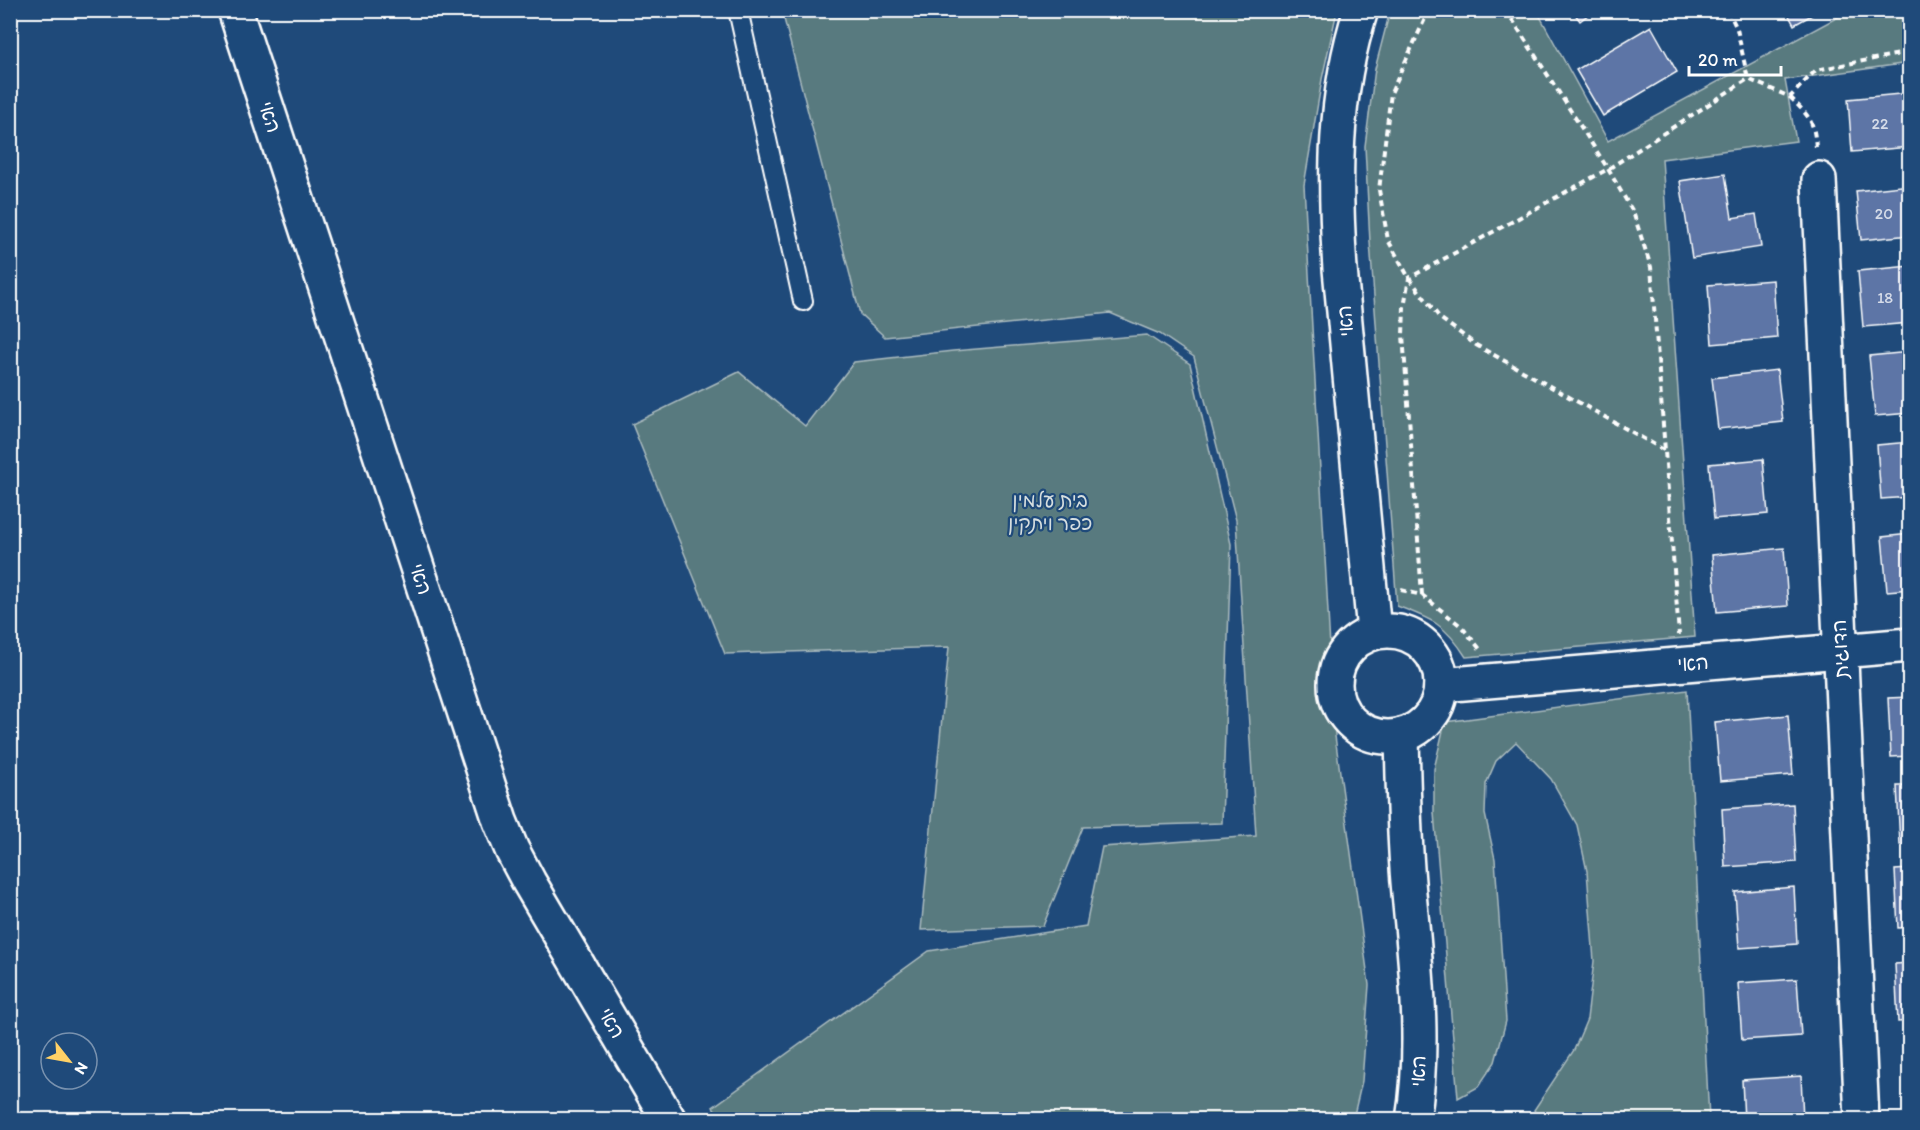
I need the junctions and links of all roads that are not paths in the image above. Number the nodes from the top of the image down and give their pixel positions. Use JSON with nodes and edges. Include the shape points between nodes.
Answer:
{"nodes":[{"id":1,"x":235,"y":10,"type":"edge"},
{"id":2,"x":738,"y":10,"type":"edge"},
{"id":3,"x":1361,"y":10,"type":"edge"},
{"id":4,"x":1819,"y":179,"type":"road end"},
{"id":5,"x":803,"y":301,"type":"dead end"},
{"id":6,"x":1374,"y":632,"type":"junction"},
{"id":7,"x":1910,"y":645,"type":"edge"},
{"id":8,"x":1840,"y":650,"type":"junction"},
{"id":9,"x":1441,"y":685,"type":"junction"},
{"id":10,"x":1402,"y":735,"type":"junction"},
{"id":11,"x":1420,"y":1118,"type":"edge"},
{"id":12,"x":669,"y":1119,"type":"edge"},
{"id":13,"x":1862,"y":1119,"type":"edge"}],
"edges":[{"from":1,"to":12,"type":"street","name":"האי","via":[[500,821],[529,882]]},
{"from":2,"to":5,"type":"lane"},
{"from":3,"to":6,"type":"street","name":"האי","via":[[1341,98],[1336,215]]},
{"from":4,"to":8,"type":"street","name":"הדוגית"},
{"from":6,"to":9,"type":"street","via":[[1398,631],[1427,646],[1436,660]]},
{"from":6,"to":10,"type":"street","via":[[1351,645],[1340,659],[1335,694],[1353,724],[1368,734]]},
{"from":7,"to":8,"type":"street","name":"האי"},
{"from":8,"to":9,"type":"street","name":"האי"},
{"from":8,"to":13,"type":"street","name":"הדוגית"},
{"from":9,"to":10,"type":"street","via":[[1437,706],[1428,719]]},
{"from":10,"to":11,"type":"street","name":"האי","via":[[1405,843],[1420,1019]]}]}
